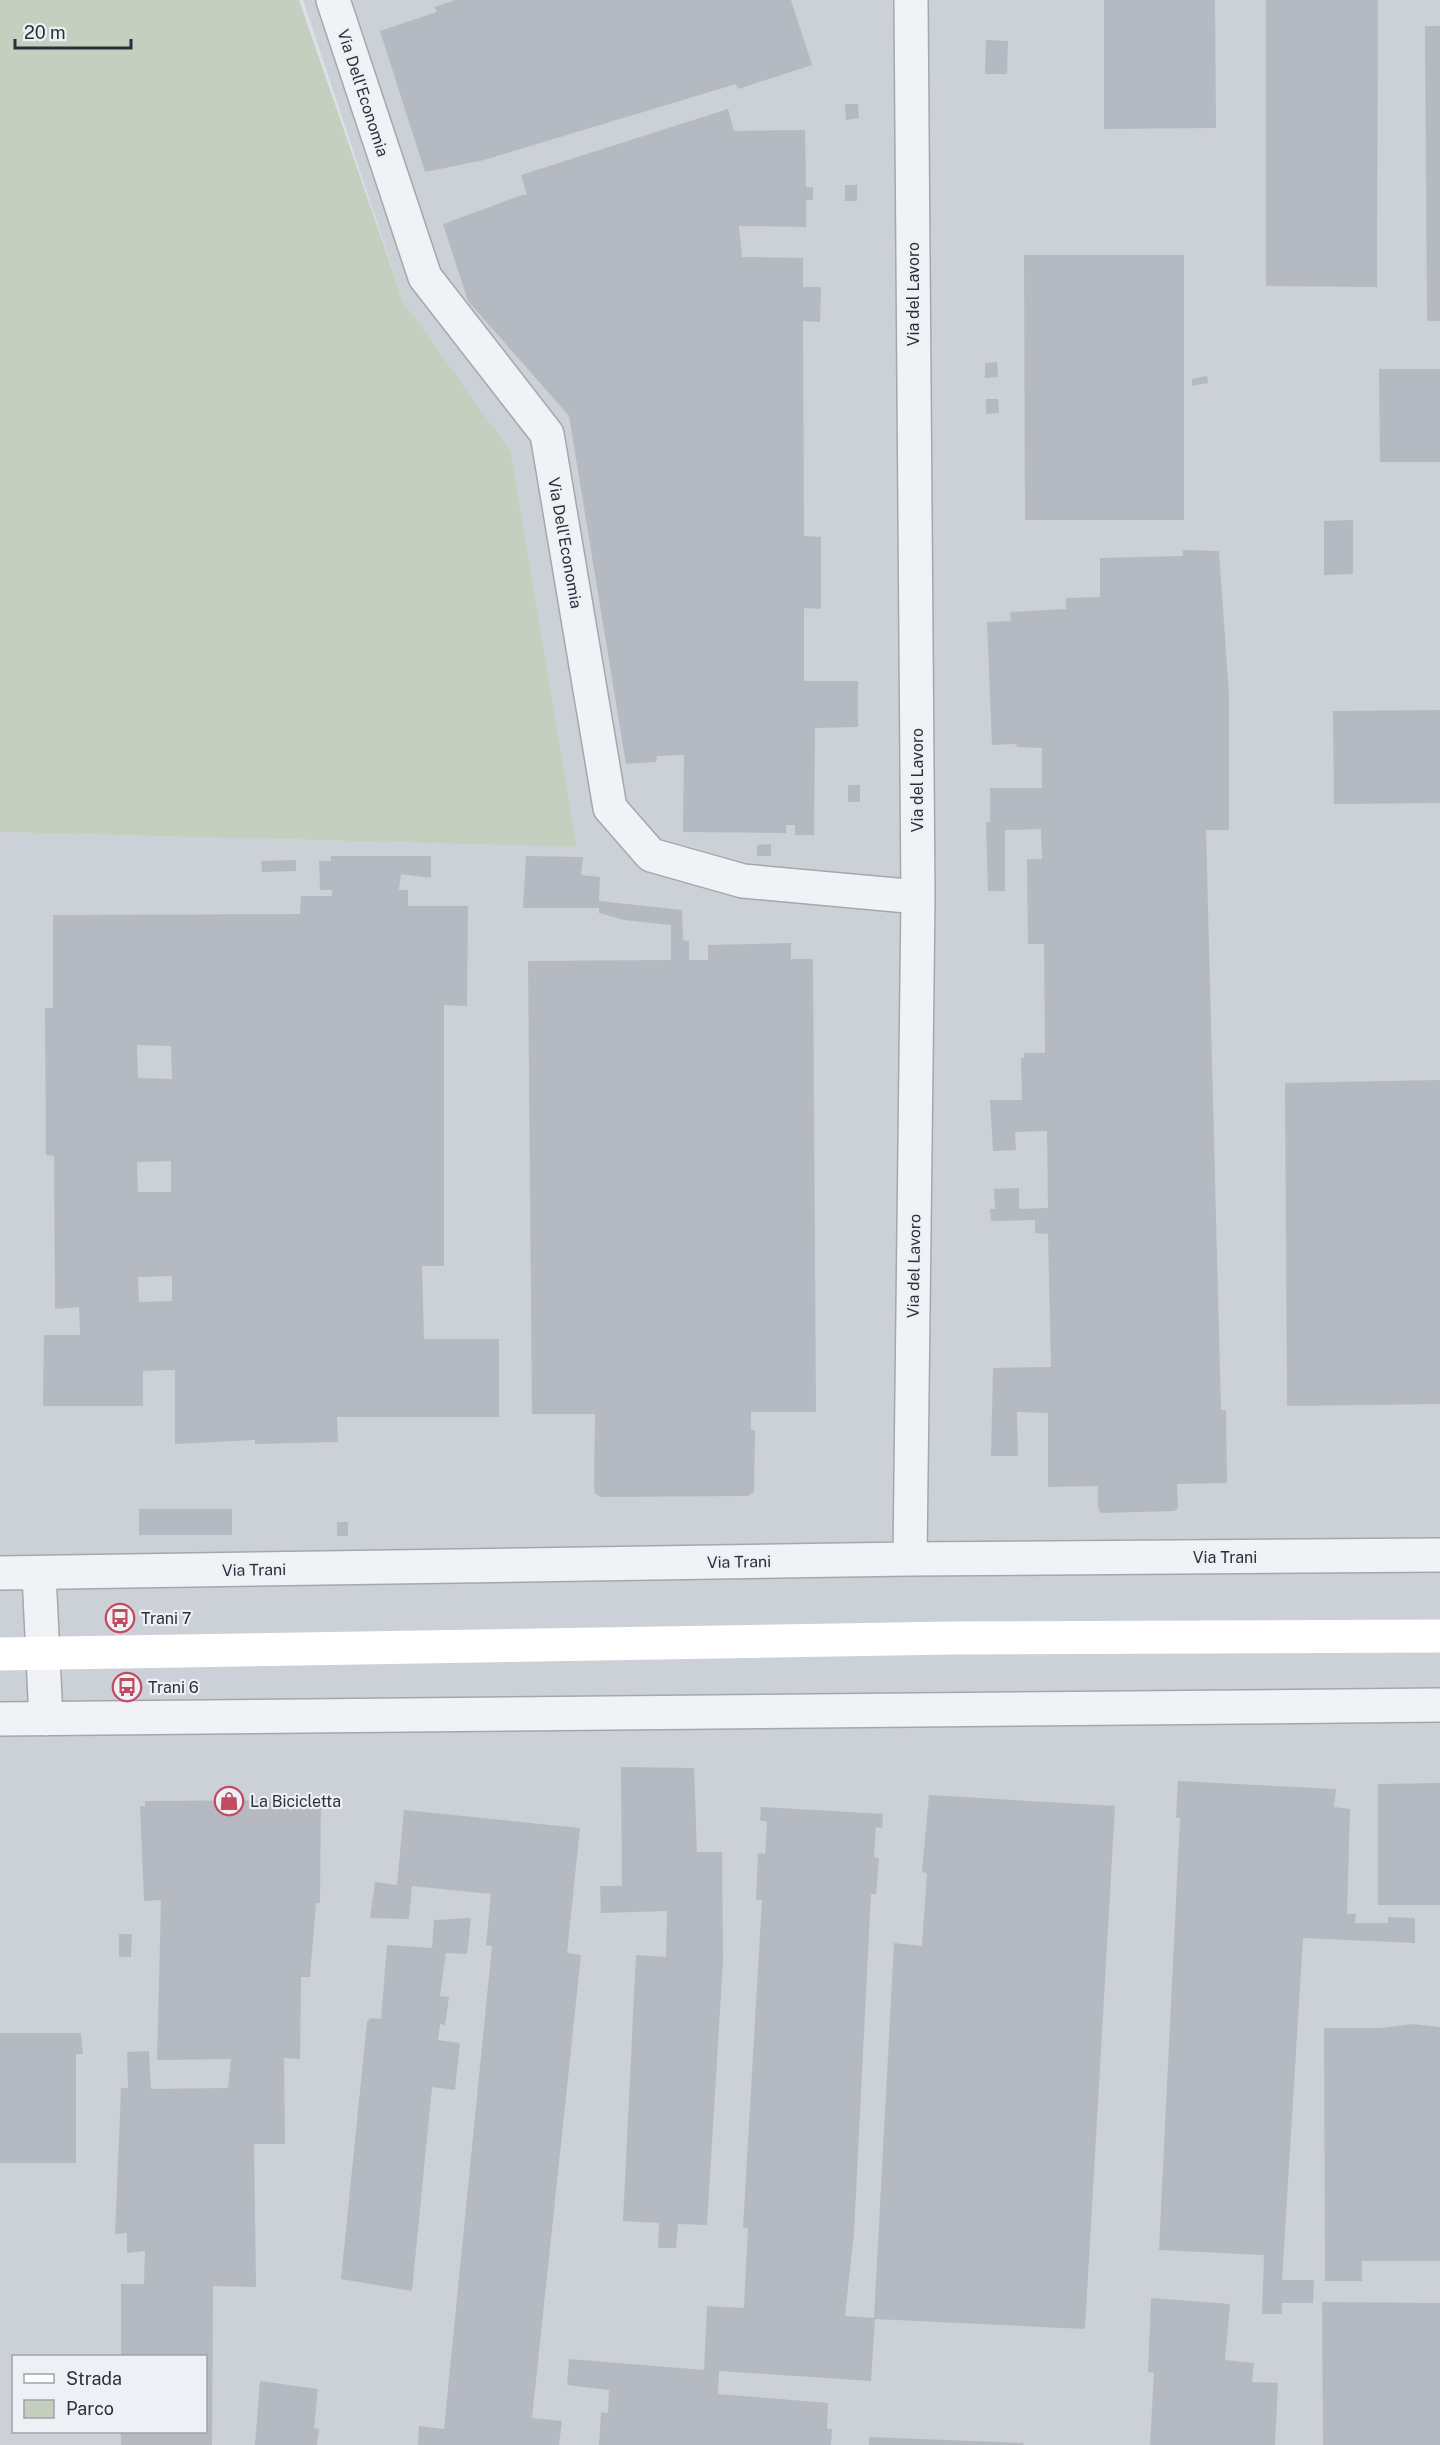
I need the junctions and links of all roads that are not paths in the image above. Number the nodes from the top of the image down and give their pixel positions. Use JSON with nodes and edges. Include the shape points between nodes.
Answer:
{"nodes":[{"id":1,"x":333,"y":0,"type":"edge"},
{"id":2,"x":911,"y":0,"type":"edge"},
{"id":3,"x":918,"y":897,"type":"junction"},
{"id":4,"x":1440,"y":1556,"type":"edge"},
{"id":5,"x":910,"y":1559,"type":"junction"},
{"id":6,"x":0,"y":1573,"type":"edge"},
{"id":7,"x":39,"y":1574,"type":"junction"},
{"id":8,"x":1440,"y":1636,"type":"edge"},
{"id":9,"x":0,"y":1654,"type":"edge"},
{"id":10,"x":41,"y":1654,"type":"junction"},
{"id":11,"x":1440,"y":1705,"type":"edge"},
{"id":12,"x":0,"y":1719,"type":"edge"},
{"id":13,"x":46,"y":1719,"type":"junction"}],
"edges":[{"from":1,"to":3,"type":"street","name":"Via Dell'Economia","via":[[425,277],[547,434],[610,808],[651,855],[743,881]]},
{"from":2,"to":3,"type":"street","name":"Via del Lavoro"},
{"from":3,"to":5,"type":"street","name":"Via del Lavoro"},
{"from":4,"to":5,"type":"street","name":"Via Trani"},
{"from":5,"to":7,"type":"street","name":"Via Trani"},
{"from":6,"to":7,"type":"street","name":"Via Trani"},
{"from":7,"to":10,"type":"street"},
{"from":8,"to":10,"type":"main road","via":[[951,1638]]},
{"from":9,"to":10,"type":"main road"},
{"from":10,"to":13,"type":"street"},
{"from":11,"to":13,"type":"street"},
{"from":12,"to":13,"type":"street"}]}
